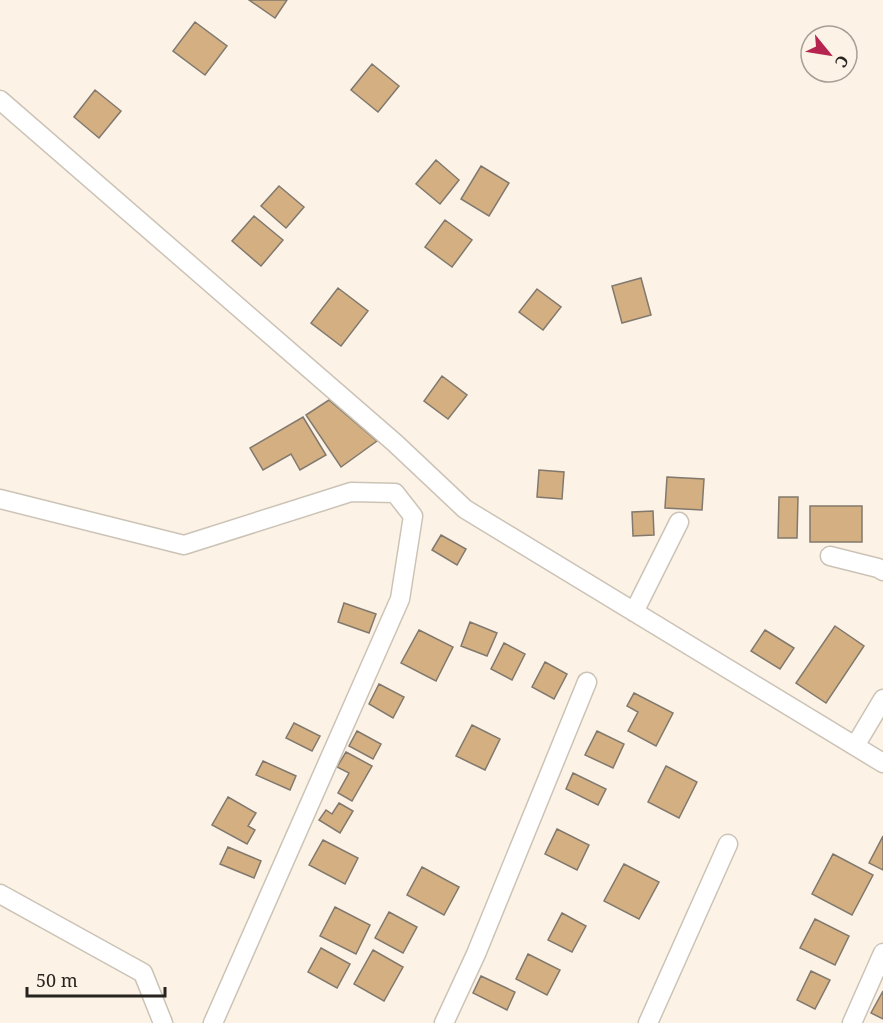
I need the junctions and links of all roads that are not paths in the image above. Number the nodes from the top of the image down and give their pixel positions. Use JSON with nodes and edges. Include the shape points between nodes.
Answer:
{"nodes":[{"id":1,"x":0,"y":100,"type":"edge"},
{"id":2,"x":0,"y":499,"type":"edge"},
{"id":3,"x":679,"y":522,"type":"dead end"},
{"id":4,"x":830,"y":556,"type":"dead end"},
{"id":5,"x":883,"y":571,"type":"edge"},
{"id":6,"x":634,"y":612,"type":"junction"},
{"id":7,"x":587,"y":682,"type":"dead end"},
{"id":8,"x":883,"y":699,"type":"edge"},
{"id":9,"x":855,"y":746,"type":"junction"},
{"id":10,"x":883,"y":763,"type":"edge"},
{"id":11,"x":728,"y":844,"type":"dead end"},
{"id":12,"x":0,"y":894,"type":"edge"},
{"id":13,"x":883,"y":953,"type":"edge"},
{"id":14,"x":163,"y":1023,"type":"edge"},
{"id":15,"x":213,"y":1023,"type":"edge"},
{"id":16,"x":444,"y":1023,"type":"edge"},
{"id":17,"x":648,"y":1023,"type":"edge"},
{"id":18,"x":852,"y":1023,"type":"edge"}],
"edges":[{"from":1,"to":6,"type":"street","via":[[387,435],[465,509]]},
{"from":2,"to":15,"type":"street","via":[[184,545],[351,492],[395,493],[413,516],[399,599]]},
{"from":3,"to":6,"type":"street"},
{"from":4,"to":5,"type":"street"},
{"from":6,"to":9,"type":"street"},
{"from":7,"to":16,"type":"street"},
{"from":8,"to":9,"type":"street"},
{"from":9,"to":10,"type":"street"},
{"from":11,"to":17,"type":"street"},
{"from":12,"to":14,"type":"street","via":[[142,973]]},
{"from":13,"to":18,"type":"street"}]}
